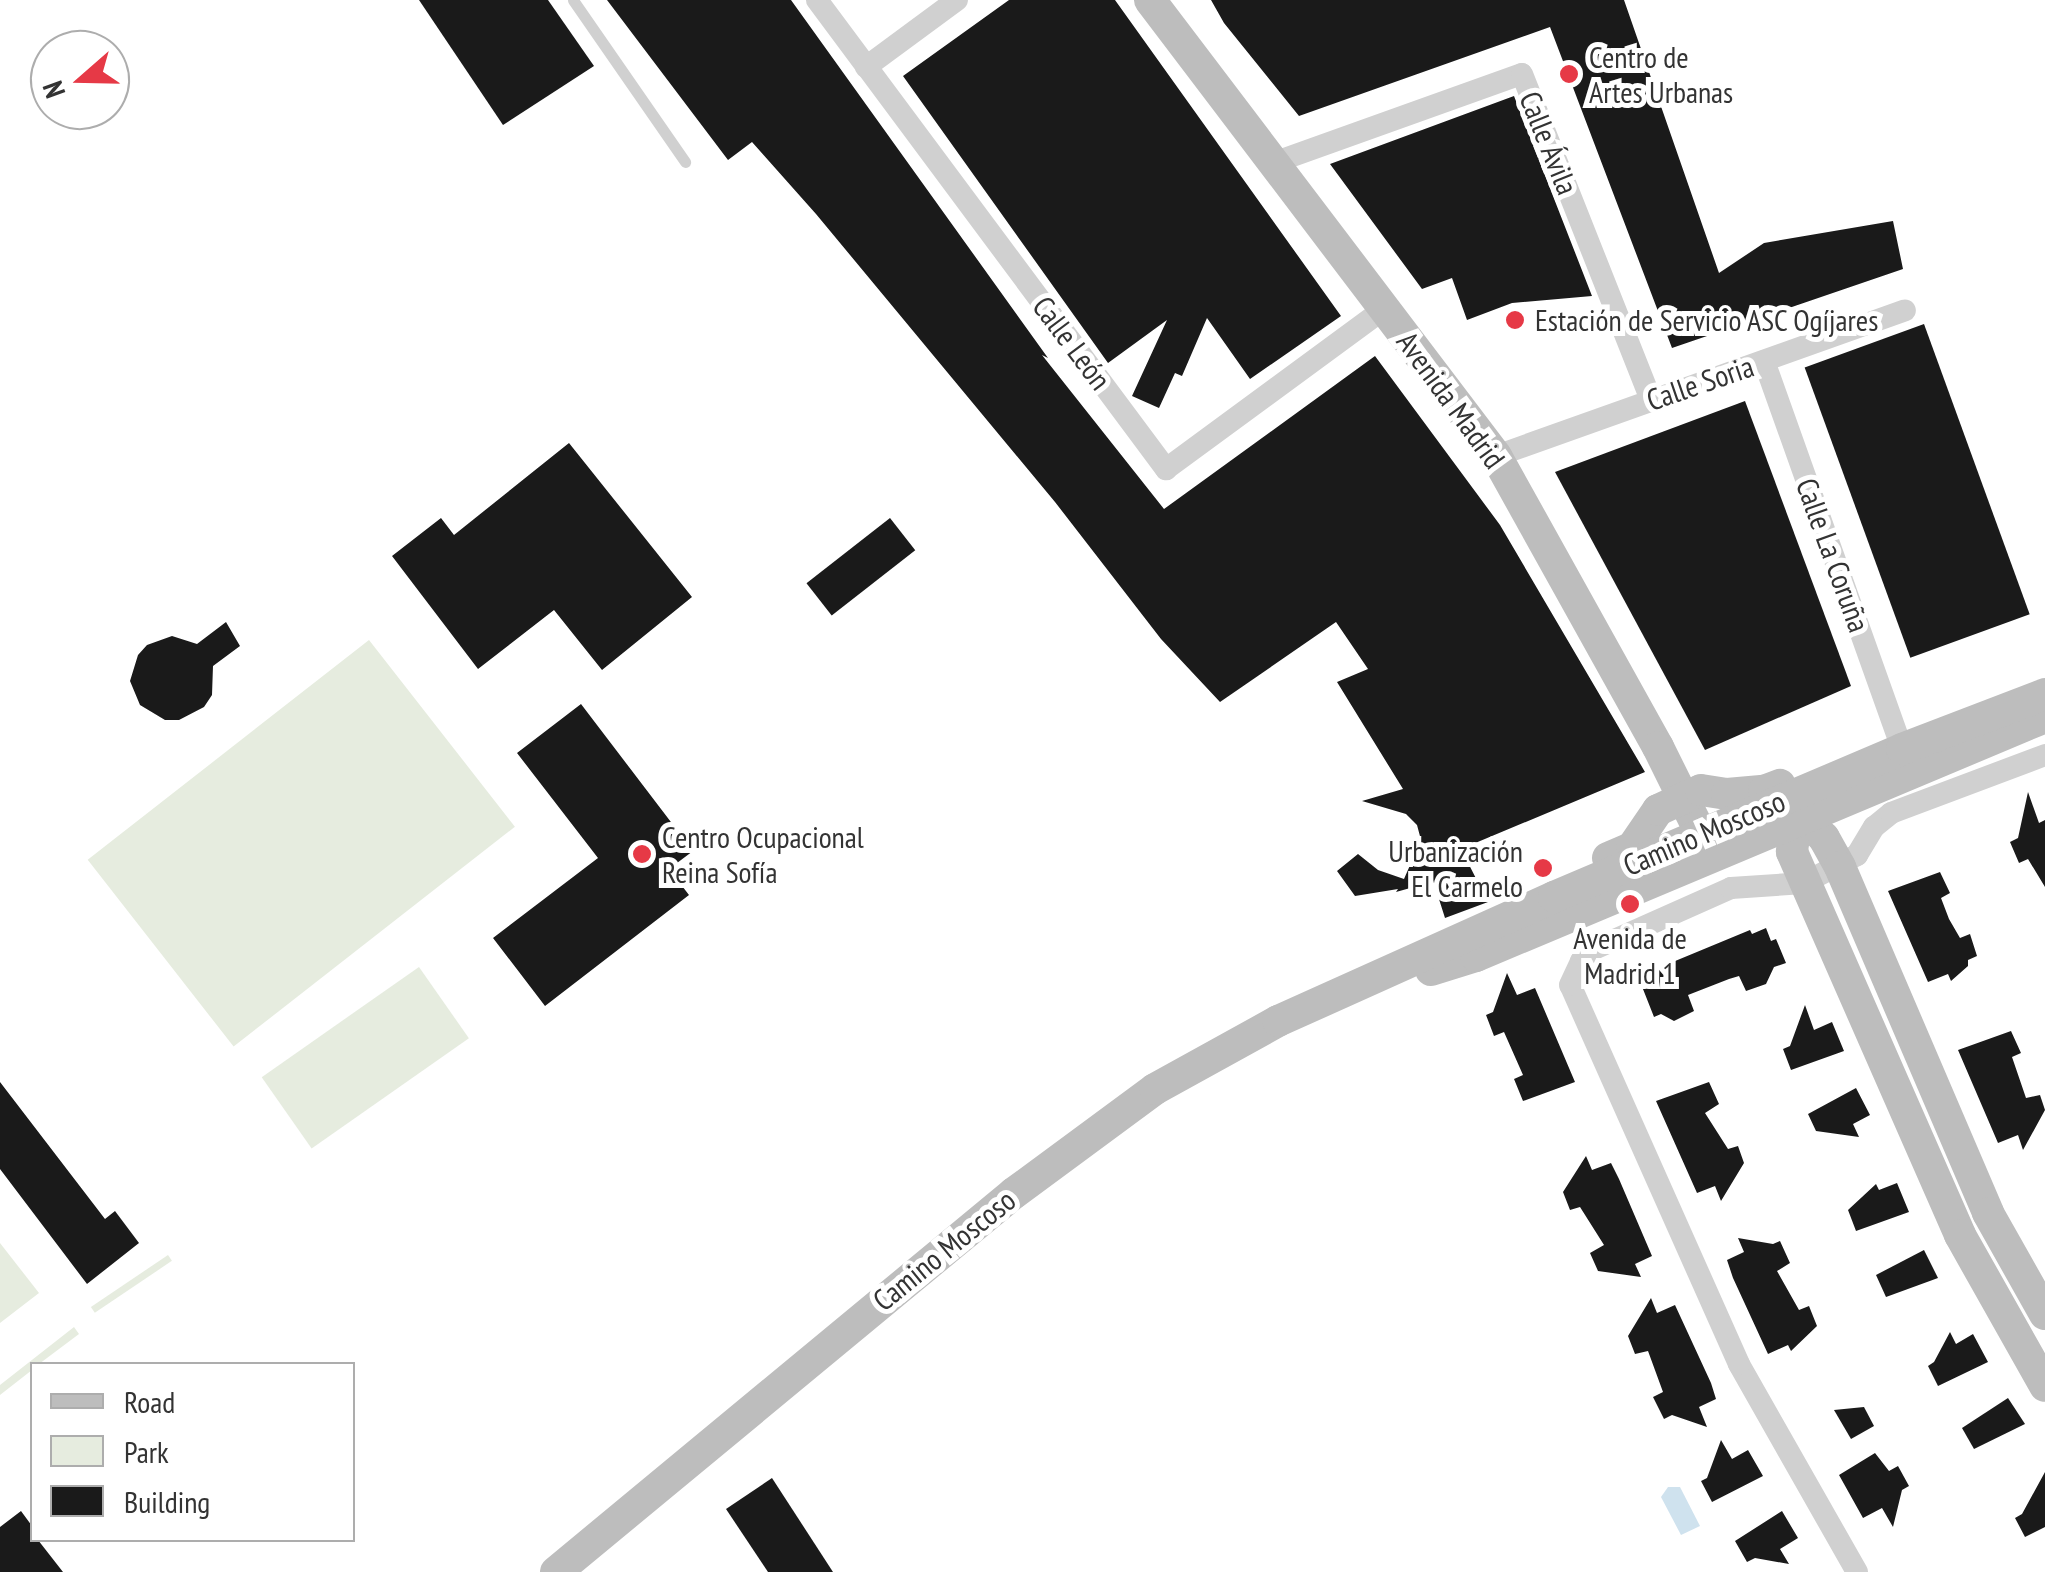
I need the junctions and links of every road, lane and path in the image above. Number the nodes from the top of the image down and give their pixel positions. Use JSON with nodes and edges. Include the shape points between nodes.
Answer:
{"nodes":[{"id":1,"x":573,"y":0,"type":"edge"},
{"id":2,"x":817,"y":0,"type":"edge"},
{"id":3,"x":957,"y":0,"type":"edge"},
{"id":4,"x":1150,"y":0,"type":"edge"},
{"id":5,"x":866,"y":66,"type":"junction"},
{"id":6,"x":685,"y":162,"type":"dead end"},
{"id":7,"x":1273,"y":163,"type":"junction"},
{"id":8,"x":1384,"y":309,"type":"junction"},
{"id":9,"x":1905,"y":310,"type":"dead end"},
{"id":10,"x":1764,"y":361,"type":"junction"},
{"id":11,"x":1651,"y":400,"type":"junction"},
{"id":12,"x":1496,"y":456,"type":"junction"},
{"id":13,"x":2045,"y":694,"type":"edge"},
{"id":14,"x":2045,"y":718,"type":"edge"},
{"id":15,"x":1958,"y":727,"type":"junction"},
{"id":16,"x":1902,"y":749,"type":"junction"},
{"id":17,"x":2045,"y":755,"type":"edge"},
{"id":18,"x":1684,"y":797,"type":"junction"},
{"id":19,"x":1798,"y":819,"type":"junction"},
{"id":20,"x":1756,"y":824,"type":"junction"},
{"id":21,"x":1701,"y":834,"type":"junction"},
{"id":22,"x":1840,"y":867,"type":"junction"},
{"id":23,"x":1804,"y":884,"type":"junction"},
{"id":24,"x":1554,"y":896,"type":"junction"},
{"id":25,"x":1586,"y":910,"type":"junction"},
{"id":26,"x":1368,"y":982,"type":"junction"},
{"id":27,"x":2045,"y":1314,"type":"edge"},
{"id":28,"x":2045,"y":1386,"type":"edge"},
{"id":29,"x":556,"y":1572,"type":"edge"},
{"id":30,"x":1857,"y":1572,"type":"edge"}],
"edges":[{"from":1,"to":6,"type":"lane"},
{"from":2,"to":5,"type":"street","name":"Calle León"},
{"from":3,"to":5,"type":"street"},
{"from":4,"to":7,"type":"street","name":"Avenida Madrid"},
{"from":5,"to":8,"type":"street","name":"Calle León","via":[[1166,469]]},
{"from":7,"to":8,"type":"street","name":"Avenida Madrid"},
{"from":7,"to":11,"type":"street","name":"Calle Ávila","via":[[1522,74]]},
{"from":8,"to":12,"type":"street","name":"Avenida Madrid"},
{"from":9,"to":10,"type":"street","name":"Calle Soria"},
{"from":10,"to":11,"type":"street","name":"Calle Soria"},
{"from":10,"to":16,"type":"street","name":"Calle La Coruña"},
{"from":11,"to":12,"type":"street","name":"Calle Soria"},
{"from":12,"to":18,"type":"street","name":"Avenida Madrid"},
{"from":13,"to":15,"type":"street","name":"Camino Moscoso"},
{"from":14,"to":19,"type":"street","name":"Camino Moscoso"},
{"from":15,"to":16,"type":"street","name":"Camino Moscoso"},
{"from":15,"to":19,"type":"street","via":[[1934,752],[1818,798]]},
{"from":16,"to":18,"type":"street","via":[[1877,746],[1764,792],[1701,790]]},
{"from":16,"to":20,"type":"street","name":"Camino Moscoso"},
{"from":17,"to":22,"type":"street","via":[[1891,813]]},
{"from":18,"to":21,"type":"street","name":"Avenida Madrid"},
{"from":18,"to":24,"type":"street","via":[[1658,810],[1632,848],[1577,871]]},
{"from":19,"to":20,"type":"street"},
{"from":19,"to":22,"type":"street","via":[[1824,838]]},
{"from":19,"to":23,"type":"street","via":[[1792,852]]},
{"from":20,"to":21,"type":"street","name":"Camino Moscoso"},
{"from":20,"to":25,"type":"street","name":"Camino Moscoso"},
{"from":21,"to":24,"type":"street","name":"Camino Moscoso"},
{"from":21,"to":25,"type":"street","via":[[1681,857],[1596,892]]},
{"from":22,"to":23,"type":"street"},
{"from":22,"to":27,"type":"street","via":[[1988,1213]]},
{"from":23,"to":28,"type":"street","via":[[1960,1235]]},
{"from":23,"to":30,"type":"street","via":[[1731,888],[1594,949],[1570,985],[1739,1364]]},
{"from":24,"to":26,"type":"street","name":"Camino Moscoso"},
{"from":25,"to":26,"type":"street","name":"Camino Moscoso","via":[[1476,956]]},
{"from":26,"to":29,"type":"street","name":"Camino Moscoso","via":[[1242,1040],[1080,1141]]}]}
